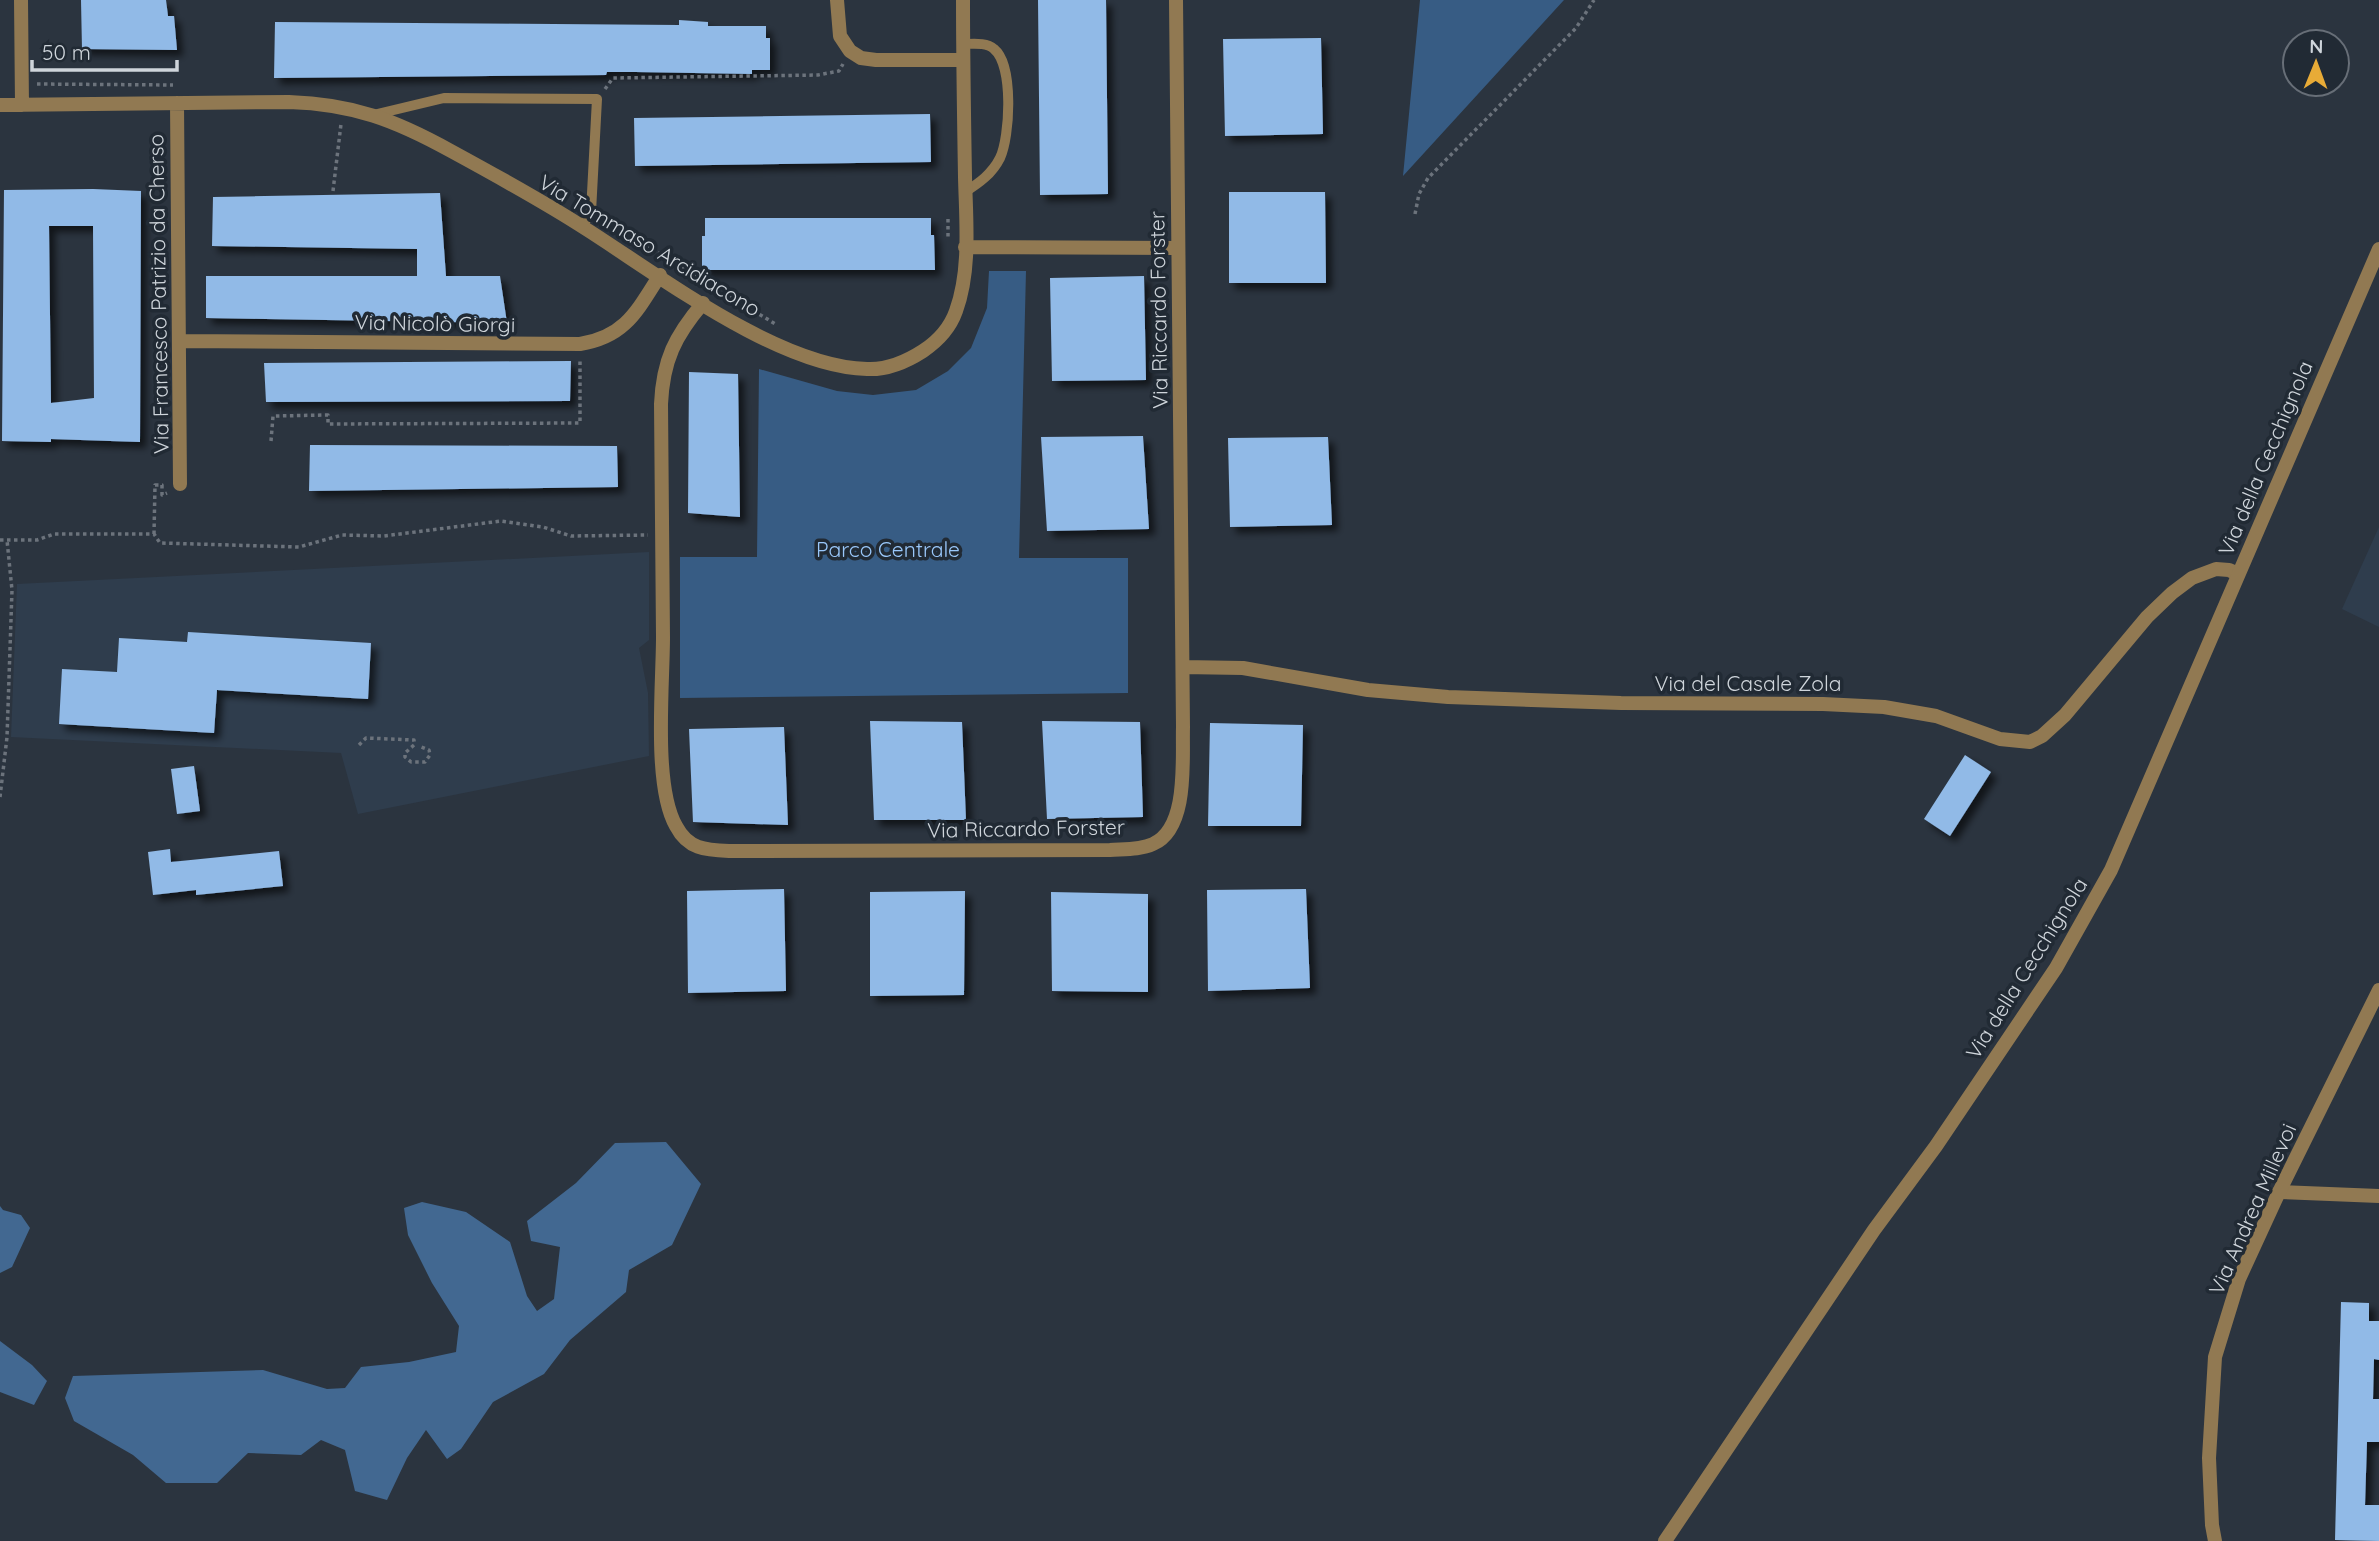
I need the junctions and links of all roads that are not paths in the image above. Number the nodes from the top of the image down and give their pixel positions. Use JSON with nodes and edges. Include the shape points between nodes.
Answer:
{"nodes":[{"id":1,"x":21,"y":0,"type":"edge"},
{"id":2,"x":837,"y":0,"type":"edge"},
{"id":3,"x":963,"y":0,"type":"edge"},
{"id":4,"x":1176,"y":0,"type":"edge"},
{"id":5,"x":963,"y":44,"type":"junction"},
{"id":6,"x":963,"y":60,"type":"junction"},
{"id":7,"x":177,"y":103,"type":"junction"},
{"id":8,"x":0,"y":105,"type":"edge"},
{"id":9,"x":22,"y":105,"type":"junction"},
{"id":10,"x":373,"y":114,"type":"junction"},
{"id":11,"x":965,"y":192,"type":"junction"},
{"id":12,"x":582,"y":226,"type":"junction"},
{"id":13,"x":965,"y":247,"type":"junction"},
{"id":14,"x":1178,"y":248,"type":"junction"},
{"id":15,"x":2379,"y":249,"type":"edge"},
{"id":16,"x":2376,"y":260,"type":"edge"},
{"id":17,"x":660,"y":275,"type":"junction"},
{"id":18,"x":703,"y":303,"type":"junction"},
{"id":19,"x":179,"y":341,"type":"junction"},
{"id":20,"x":180,"y":484,"type":"dead end"},
{"id":21,"x":2238,"y":574,"type":"junction"},
{"id":22,"x":1183,"y":667,"type":"junction"},
{"id":23,"x":2379,"y":990,"type":"edge"},
{"id":24,"x":2279,"y":1192,"type":"junction"},
{"id":25,"x":2379,"y":1196,"type":"edge"},
{"id":26,"x":1665,"y":1541,"type":"edge"},
{"id":27,"x":2215,"y":1541,"type":"edge"}],
"edges":[{"from":1,"to":9,"type":"street"},
{"from":2,"to":6,"type":"street","via":[[838,32],[850,51],[867,60]]},
{"from":3,"to":5,"type":"street","name":"Via Tommaso Arcidiacono"},
{"from":4,"to":14,"type":"street","name":"Via Riccardo Forster"},
{"from":5,"to":6,"type":"street","name":"Via Tommaso Arcidiacono"},
{"from":5,"to":11,"type":"lane","via":[[985,44],[995,50],[1005,66],[1007,83],[1002,153],[987,176]]},
{"from":6,"to":11,"type":"street","name":"Via Tommaso Arcidiacono"},
{"from":7,"to":9,"type":"street","name":"Via Tommaso Arcidiacono"},
{"from":7,"to":10,"type":"street","name":"Via Tommaso Arcidiacono","via":[[289,102]]},
{"from":7,"to":19,"type":"street","name":"Via Francesco Patrizio da Cherso"},
{"from":8,"to":9,"type":"street","name":"Via Tommaso Arcidiacono"},
{"from":10,"to":12,"type":"street","name":"Via Tommaso Arcidiacono","via":[[451,151]]},
{"from":10,"to":12,"type":"lane","via":[[444,98],[597,99],[591,212]]},
{"from":11,"to":13,"type":"street","name":"Via Tommaso Arcidiacono"},
{"from":12,"to":17,"type":"street","name":"Via Tommaso Arcidiacono"},
{"from":13,"to":14,"type":"street"},
{"from":13,"to":18,"type":"street","name":"Via Tommaso Arcidiacono","via":[[962,291],[950,325],[926,349],[886,368],[849,367],[796,352]]},
{"from":14,"to":22,"type":"street","name":"Via Riccardo Forster"},
{"from":15,"to":16,"type":"street","name":"Via della Cecchignola"},
{"from":16,"to":21,"type":"street","name":"Via della Cecchignola"},
{"from":17,"to":18,"type":"street","name":"Via Tommaso Arcidiacono"},
{"from":17,"to":19,"type":"street","name":"Via Nicolò Giorgi","via":[[624,326],[580,344]]},
{"from":18,"to":22,"type":"street","name":"Via Riccardo Forster","via":[[669,354],[661,404],[663,768],[671,817],[686,841],[698,848],[729,851],[1100,850],[1150,845],[1167,835],[1179,804]]},
{"from":19,"to":20,"type":"street","name":"Via Francesco Patrizio da Cherso"},
{"from":21,"to":22,"type":"street","name":"Via del Casale Zola","via":[[2216,569],[2192,578],[2172,593],[2065,715],[2031,742],[2000,739],[1936,716],[1884,707],[1448,696],[1368,690],[1243,668]]},
{"from":21,"to":26,"type":"street","name":"Via della Cecchignola","via":[[2111,870],[2056,968]]},
{"from":23,"to":24,"type":"street","name":"Via Andrea Millevoi"},
{"from":24,"to":25,"type":"street"},
{"from":24,"to":27,"type":"street","name":"Via Andrea Millevoi","via":[[2239,1279],[2215,1357],[2208,1458]]}]}
